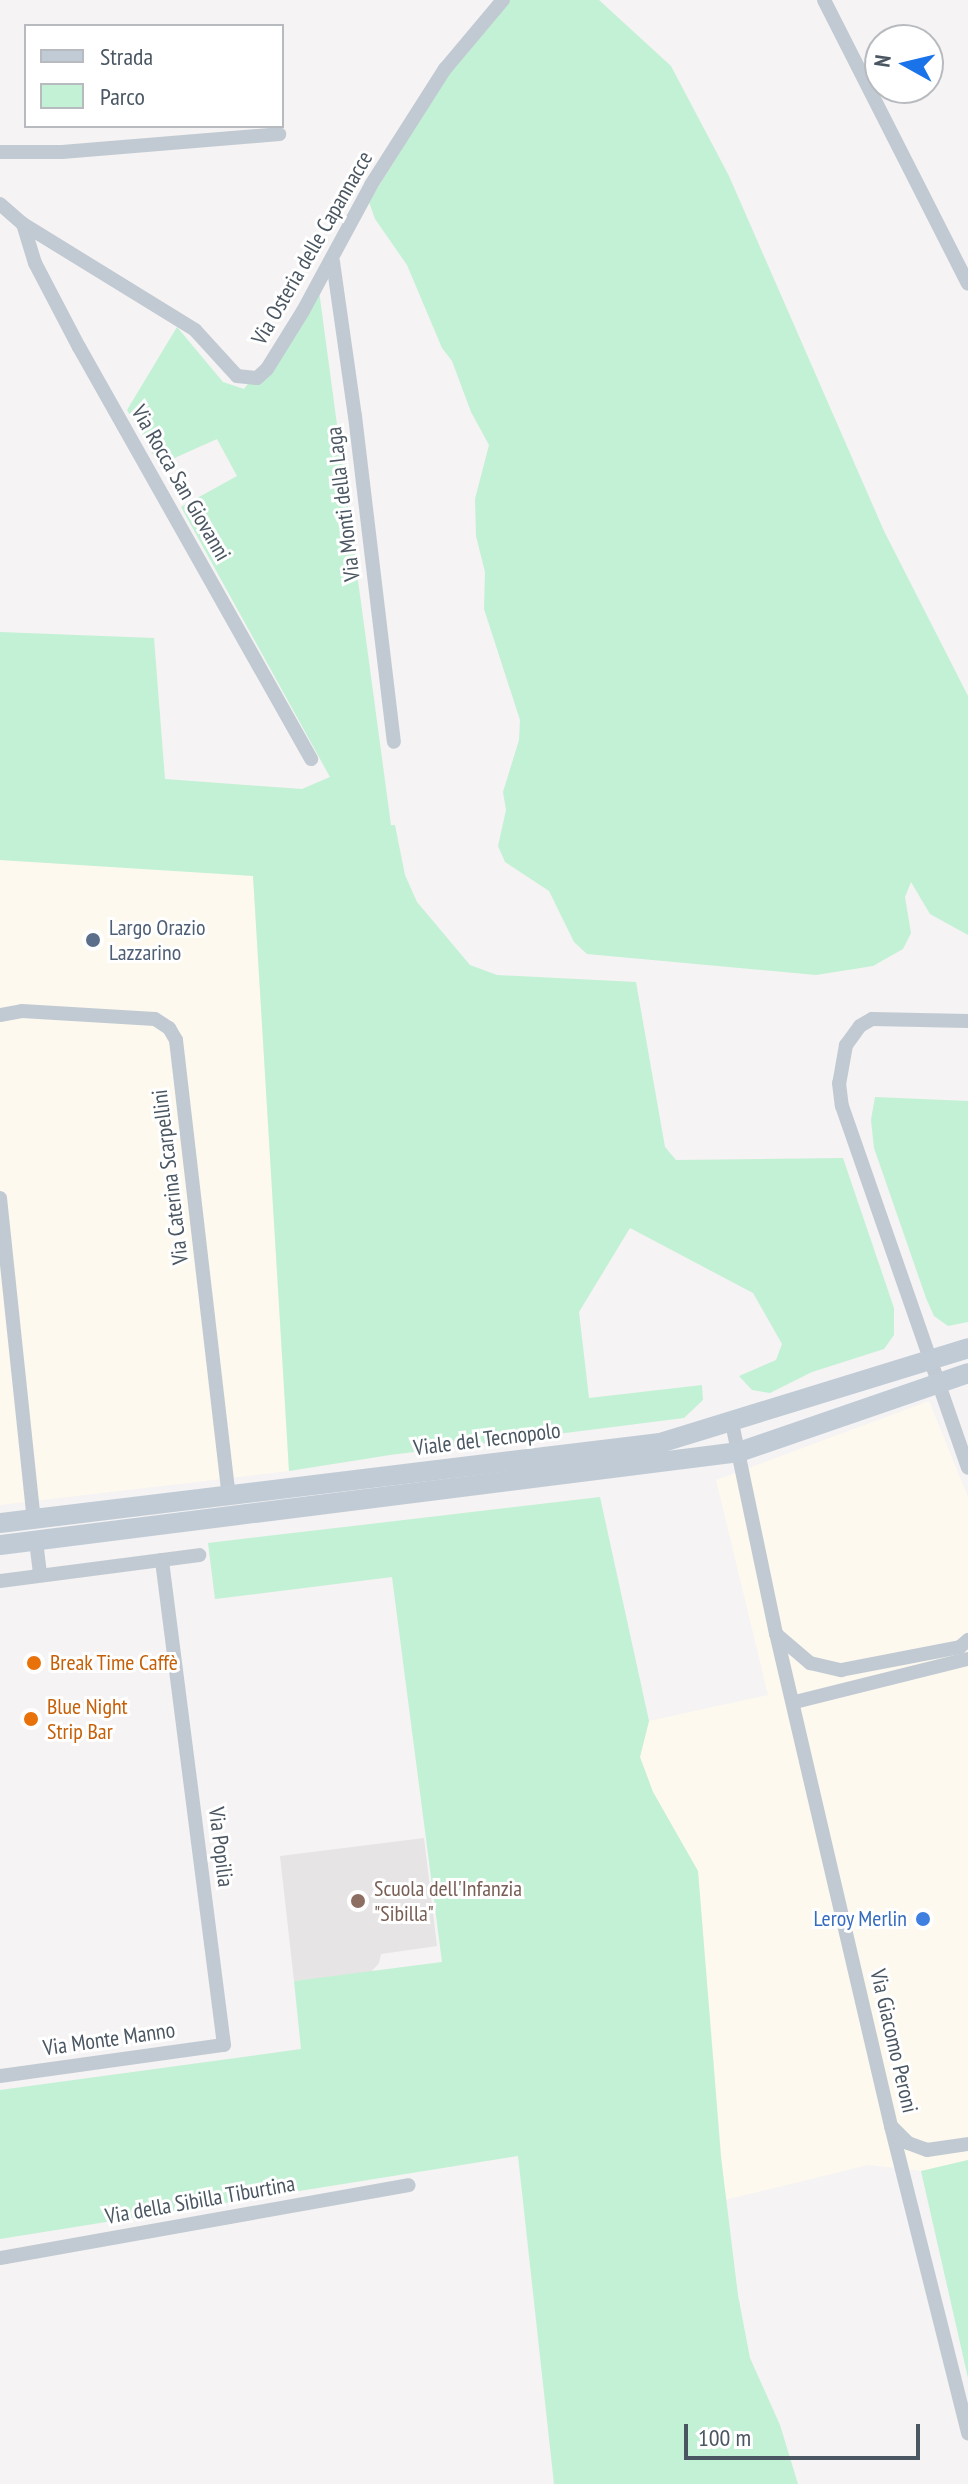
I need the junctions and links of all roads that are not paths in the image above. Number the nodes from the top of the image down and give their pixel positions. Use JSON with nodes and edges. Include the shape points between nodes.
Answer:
{"nodes":[{"id":1,"x":503,"y":0,"type":"edge"},
{"id":2,"x":824,"y":0,"type":"edge"},
{"id":3,"x":279,"y":134,"type":"dead end"},
{"id":4,"x":0,"y":152,"type":"edge"},
{"id":5,"x":0,"y":204,"type":"edge"},
{"id":6,"x":23,"y":224,"type":"junction"},
{"id":7,"x":333,"y":262,"type":"junction"},
{"id":8,"x":968,"y":284,"type":"edge"},
{"id":9,"x":394,"y":742,"type":"dead end"},
{"id":10,"x":311,"y":759,"type":"dead end"},
{"id":11,"x":0,"y":1015,"type":"edge"},
{"id":12,"x":968,"y":1021,"type":"edge"},
{"id":13,"x":0,"y":1198,"type":"edge"},
{"id":14,"x":968,"y":1348,"type":"edge"},
{"id":15,"x":932,"y":1360,"type":"junction"},
{"id":16,"x":968,"y":1373,"type":"edge"},
{"id":17,"x":940,"y":1383,"type":"junction"},
{"id":18,"x":732,"y":1423,"type":"junction"},
{"id":19,"x":739,"y":1452,"type":"junction"},
{"id":20,"x":968,"y":1468,"type":"edge"},
{"id":21,"x":229,"y":1495,"type":"junction"},
{"id":22,"x":34,"y":1519,"type":"junction"},
{"id":23,"x":0,"y":1523,"type":"edge"},
{"id":24,"x":36,"y":1541,"type":"junction"},
{"id":25,"x":0,"y":1545,"type":"edge"},
{"id":26,"x":199,"y":1555,"type":"dead end"},
{"id":27,"x":162,"y":1560,"type":"junction"},
{"id":28,"x":40,"y":1575,"type":"junction"},
{"id":29,"x":0,"y":1581,"type":"edge"},
{"id":30,"x":776,"y":1633,"type":"junction"},
{"id":31,"x":968,"y":1640,"type":"edge"},
{"id":32,"x":968,"y":1659,"type":"edge"},
{"id":33,"x":795,"y":1702,"type":"junction"},
{"id":34,"x":224,"y":2045,"type":"joint"},
{"id":35,"x":0,"y":2076,"type":"edge"},
{"id":36,"x":891,"y":2126,"type":"junction"},
{"id":37,"x":968,"y":2144,"type":"edge"},
{"id":38,"x":409,"y":2185,"type":"dead end"},
{"id":39,"x":0,"y":2258,"type":"edge"},
{"id":40,"x":968,"y":2433,"type":"edge"}],
"edges":[{"from":1,"to":7,"type":"street","name":"Via Osteria delle Capannacce","via":[[445,69],[371,185]]},
{"from":2,"to":8,"type":"street"},
{"from":3,"to":4,"type":"street"},
{"from":5,"to":6,"type":"street","name":"Via Osteria delle Capannacce"},
{"from":6,"to":7,"type":"street","name":"Via Osteria delle Capannacce","via":[[187,324],[234,374],[248,380],[267,369]]},
{"from":6,"to":10,"type":"street","name":"Via Rocca San Giovanni","via":[[35,263],[79,347]]},
{"from":7,"to":9,"type":"street","name":"Via Monti della Laga"},
{"from":11,"to":21,"type":"street","name":"Via Caterina Scarpellini","via":[[22,1011],[155,1019],[176,1040]]},
{"from":12,"to":15,"type":"street","via":[[872,1019],[852,1034],[840,1072],[842,1106]]},
{"from":13,"to":22,"type":"street"},
{"from":14,"to":15,"type":"main road","name":"Viale del Tecnopolo"},
{"from":15,"to":17,"type":"street"},
{"from":15,"to":18,"type":"main road","name":"Viale del Tecnopolo"},
{"from":16,"to":17,"type":"main road","name":"Viale del Tecnopolo"},
{"from":17,"to":19,"type":"main road","name":"Viale del Tecnopolo"},
{"from":17,"to":20,"type":"street"},
{"from":18,"to":19,"type":"street","name":"Via Giacomo Peroni"},
{"from":18,"to":21,"type":"main road","name":"Viale del Tecnopolo","via":[[660,1443]]},
{"from":19,"to":24,"type":"main road","name":"Viale del Tecnopolo"},
{"from":19,"to":30,"type":"street","name":"Via Giacomo Peroni"},
{"from":21,"to":22,"type":"main road","name":"Viale del Tecnopolo"},
{"from":22,"to":23,"type":"main road","name":"Viale del Tecnopolo"},
{"from":24,"to":25,"type":"main road","name":"Viale del Tecnopolo"},
{"from":24,"to":28,"type":"street"},
{"from":26,"to":27,"type":"street"},
{"from":27,"to":28,"type":"street"},
{"from":27,"to":34,"type":"street","name":"Via Popilia"},
{"from":28,"to":29,"type":"street"},
{"from":30,"to":31,"type":"street","via":[[810,1663],[841,1670],[960,1647]]},
{"from":30,"to":33,"type":"street","name":"Via Giacomo Peroni"},
{"from":32,"to":33,"type":"street"},
{"from":33,"to":36,"type":"street","name":"Via Giacomo Peroni"},
{"from":34,"to":35,"type":"street","name":"Via Monte Manno"},
{"from":36,"to":37,"type":"street","via":[[920,2148]]},
{"from":36,"to":40,"type":"street","name":"Via Giacomo Peroni"},
{"from":38,"to":39,"type":"street","name":"Via della Sibilla Tiburtina"}]}
